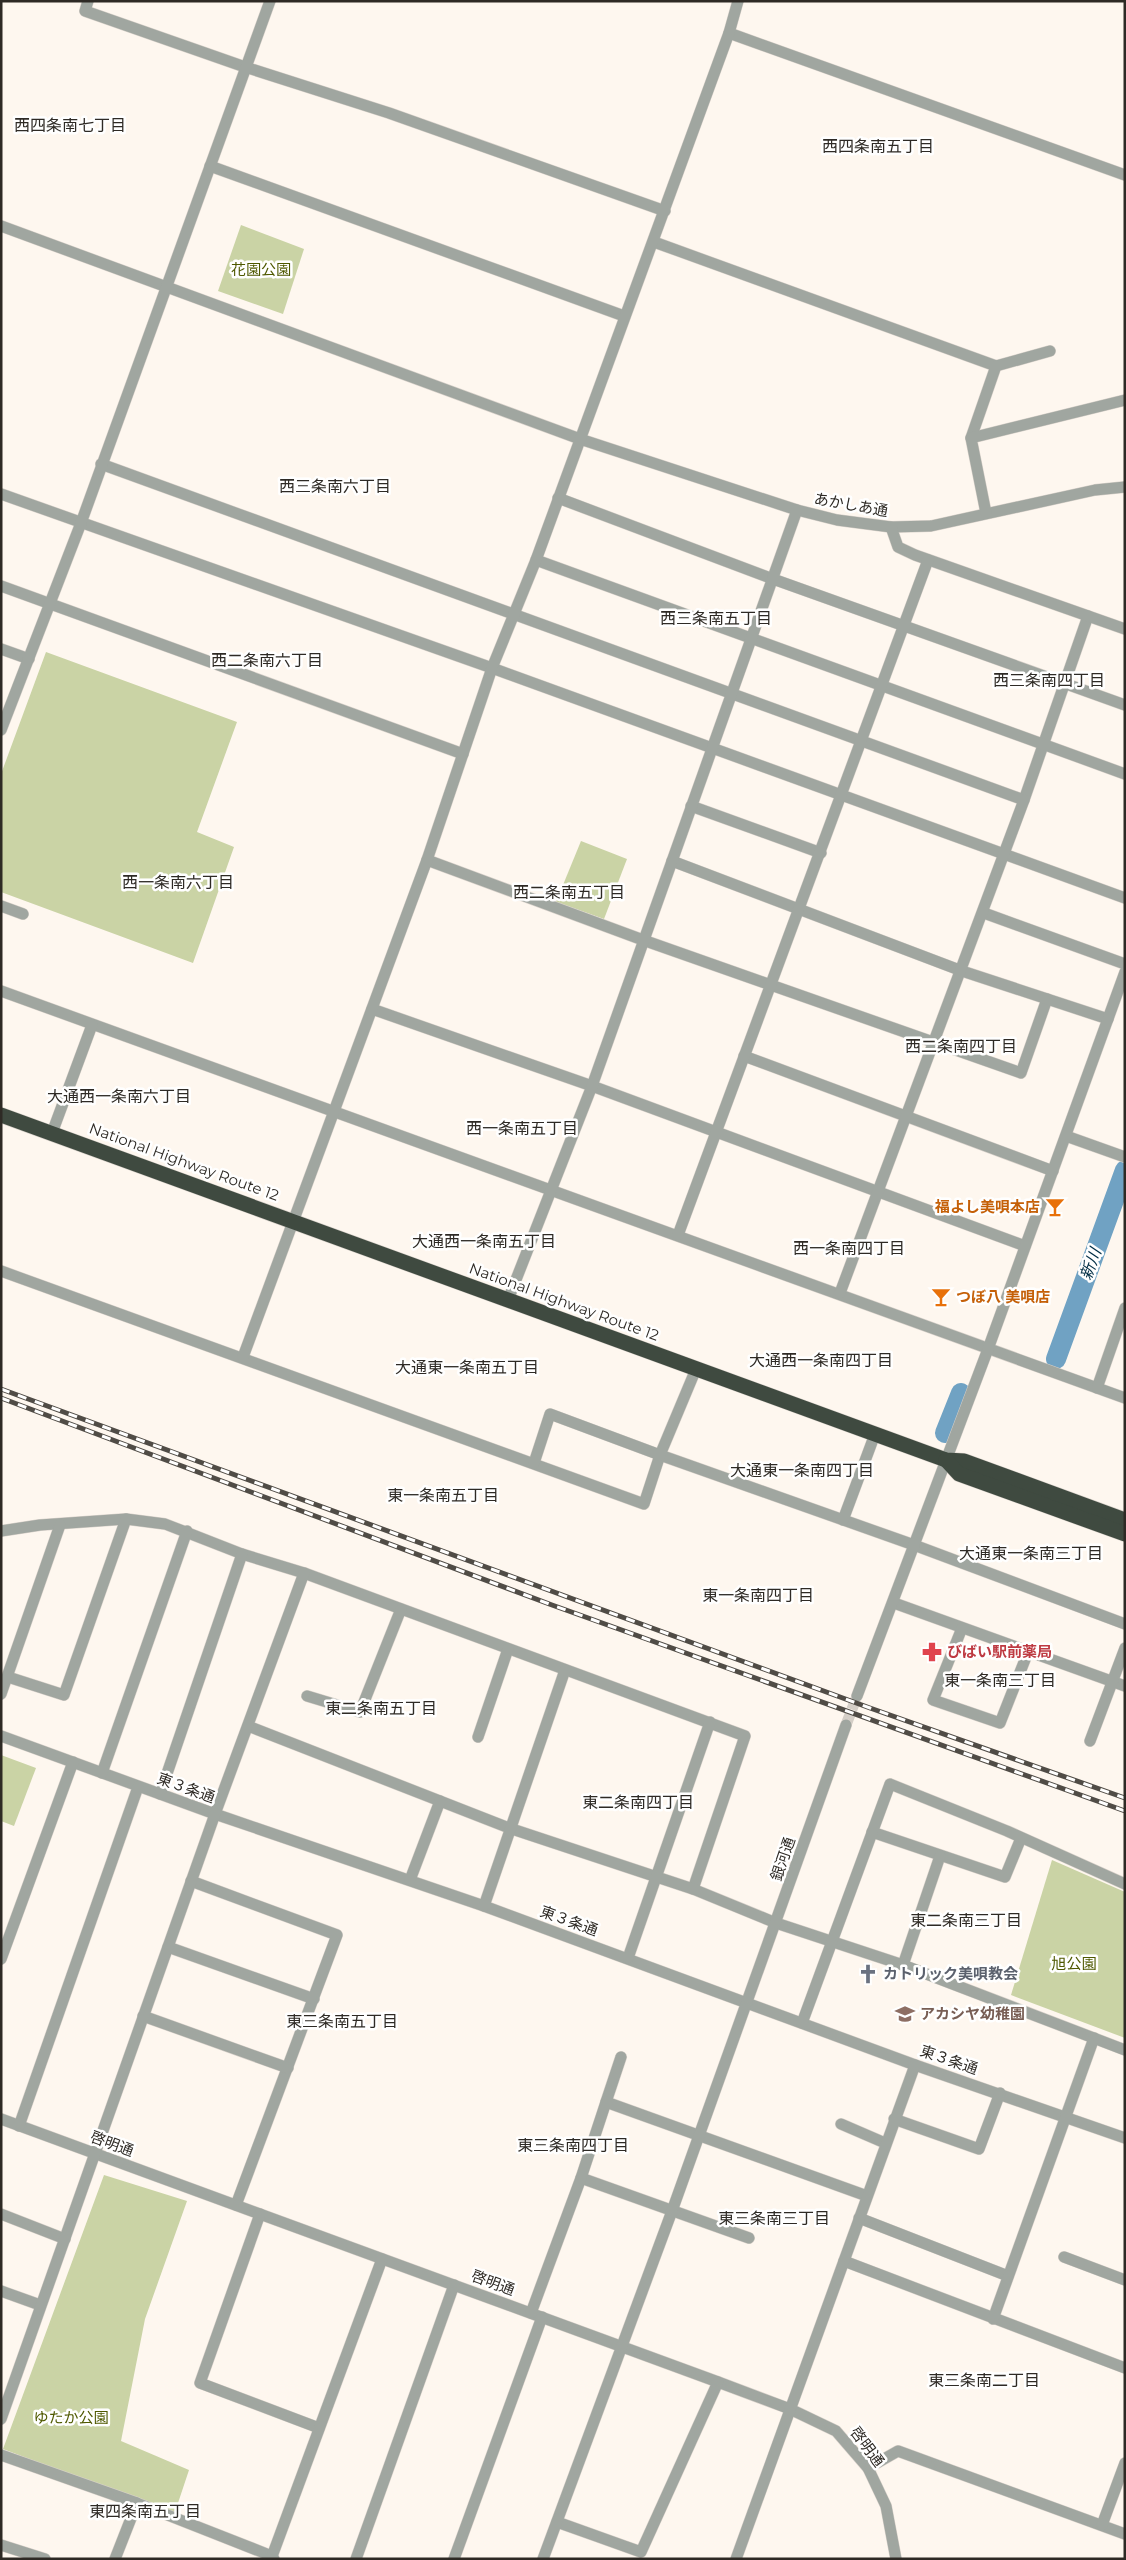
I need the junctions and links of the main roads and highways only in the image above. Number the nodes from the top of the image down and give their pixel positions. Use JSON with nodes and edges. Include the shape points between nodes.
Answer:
{"nodes":[{"id":1,"x":1,"y":1115,"type":"edge"},
{"id":2,"x":946,"y":1460,"type":"junction"},
{"id":3,"x":1125,"y":1520,"type":"edge"},
{"id":4,"x":1125,"y":1534,"type":"edge"}],
"edges":[{"from":1,"to":2,"type":"highway","name":"National Highway Route 12"},
{"from":2,"to":3,"type":"highway","name":"National Highway Route 12","via":[[964,1461]]},
{"from":2,"to":4,"type":"highway","name":"National Highway Route 12","via":[[959,1474]]}]}
